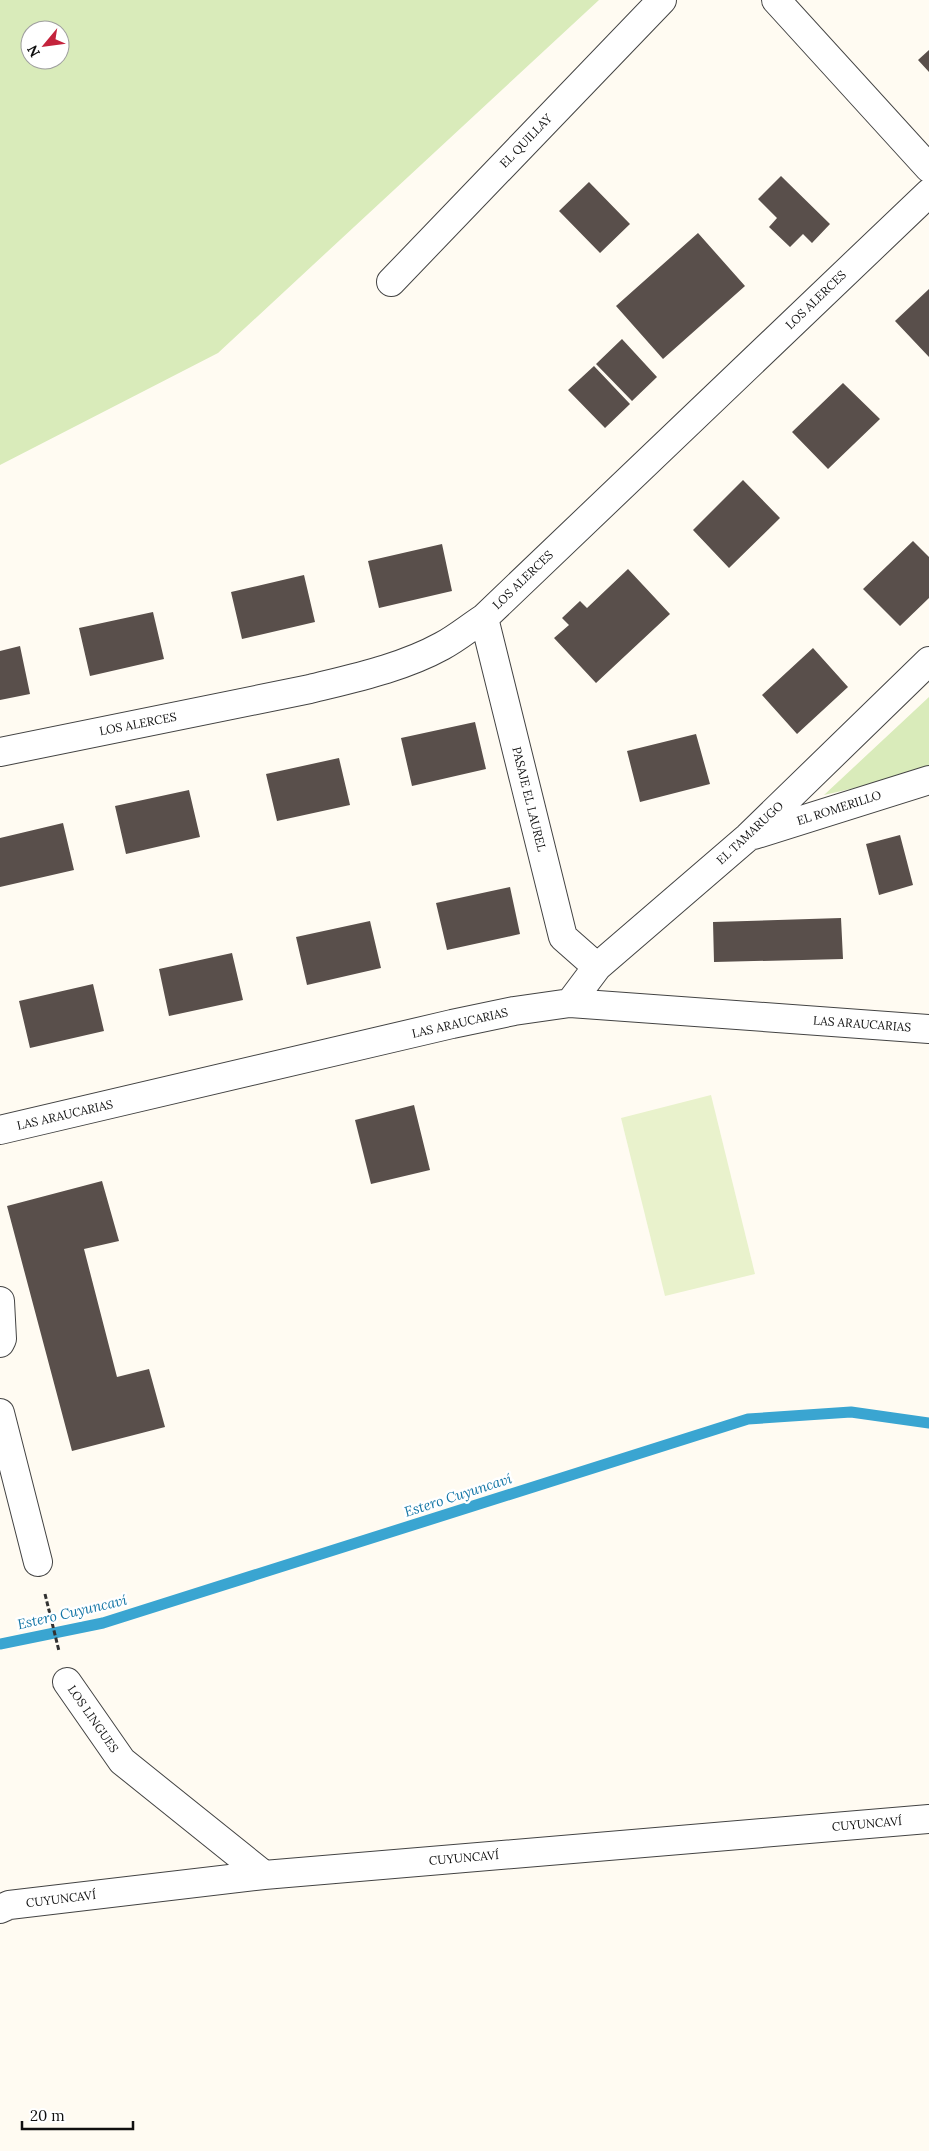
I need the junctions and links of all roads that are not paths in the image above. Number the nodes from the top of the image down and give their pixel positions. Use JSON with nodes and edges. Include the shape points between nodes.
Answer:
{"nodes":[{"id":1,"x":662,"y":0,"type":"edge"},
{"id":2,"x":776,"y":0,"type":"edge"},
{"id":3,"x":929,"y":168,"type":"edge"},
{"id":4,"x":929,"y":193,"type":"edge"},
{"id":5,"x":391,"y":282,"type":"dead end"},
{"id":6,"x":484,"y":618,"type":"junction"},
{"id":7,"x":929,"y":661,"type":"edge"},
{"id":8,"x":0,"y":752,"type":"edge"},
{"id":9,"x":929,"y":780,"type":"edge"},
{"id":10,"x":748,"y":837,"type":"junction"},
{"id":11,"x":597,"y":967,"type":"junction"},
{"id":12,"x":570,"y":1003,"type":"junction"},
{"id":13,"x":929,"y":1029,"type":"edge"},
{"id":14,"x":0,"y":1130,"type":"edge"},
{"id":15,"x":0,"y":1301,"type":"edge"},
{"id":16,"x":0,"y":1343,"type":"edge"},
{"id":17,"x":0,"y":1414,"type":"edge"},
{"id":18,"x":38,"y":1562,"type":"road end"},
{"id":19,"x":67,"y":1682,"type":"road end"},
{"id":20,"x":929,"y":1819,"type":"edge"},
{"id":21,"x":264,"y":1875,"type":"junction"},
{"id":22,"x":0,"y":1909,"type":"edge"}],
"edges":[{"from":1,"to":5,"type":"street","name":"EL QUILLAY"},
{"from":2,"to":3,"type":"street"},
{"from":4,"to":6,"type":"street","name":"LOS ALERCES"},
{"from":6,"to":8,"type":"street","name":"LOS ALERCES","via":[[442,646],[404,663],[356,678]]},
{"from":6,"to":11,"type":"street","name":"PASAJE EL LAUREL","via":[[563,937]]},
{"from":7,"to":10,"type":"street","name":"EL TAMARUGO"},
{"from":9,"to":10,"type":"street","name":"EL ROMERILLO"},
{"from":10,"to":11,"type":"street","name":"EL TAMARUGO"},
{"from":11,"to":12,"type":"street","name":"EL TAMARUGO"},
{"from":12,"to":13,"type":"street","name":"LAS ARAUCARIAS"},
{"from":12,"to":14,"type":"street","name":"LAS ARAUCARIAS","via":[[452,1024]]},
{"from":15,"to":16,"type":"street"},
{"from":17,"to":18,"type":"street"},
{"from":19,"to":21,"type":"street","name":"LOS LINGUES","via":[[122,1761]]},
{"from":20,"to":21,"type":"street","name":"CUYUNCAVÍ"},
{"from":21,"to":22,"type":"street","name":"CUYUNCAVÍ","via":[[9,1905]]}]}
